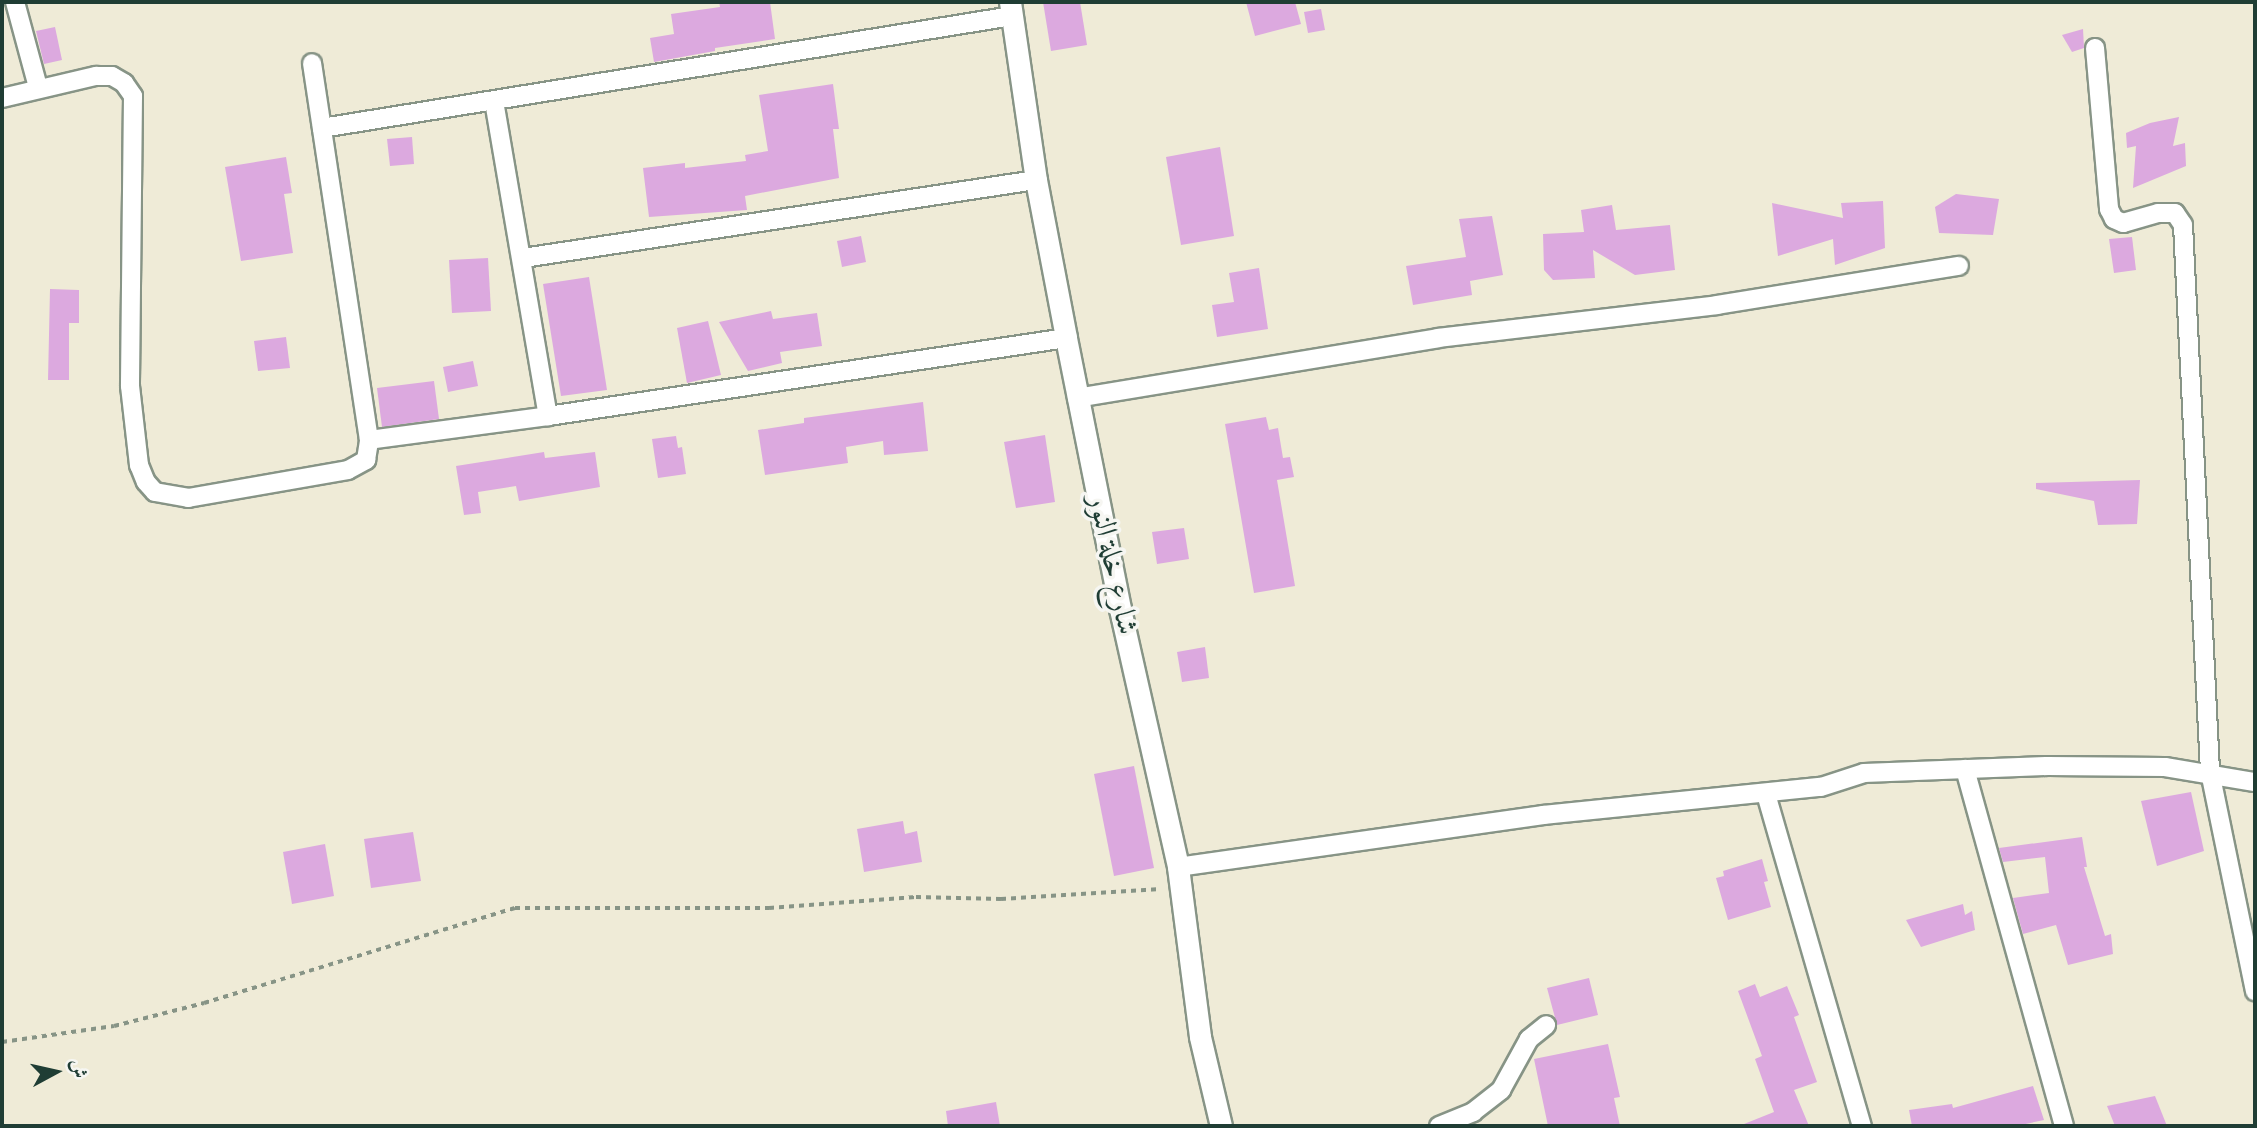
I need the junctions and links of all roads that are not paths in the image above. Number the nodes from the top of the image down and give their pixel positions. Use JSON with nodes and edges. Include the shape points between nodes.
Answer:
{"nodes":[{"id":1,"x":15,"y":2,"type":"edge"},
{"id":2,"x":1011,"y":9,"type":"edge"},
{"id":3,"x":2095,"y":48,"type":"dead end"},
{"id":4,"x":312,"y":63,"type":"dead end"},
{"id":5,"x":38,"y":87,"type":"junction"},
{"id":6,"x":2,"y":98,"type":"edge"},
{"id":7,"x":494,"y":101,"type":"junction"},
{"id":8,"x":322,"y":128,"type":"junction"},
{"id":9,"x":1036,"y":180,"type":"junction"},
{"id":10,"x":523,"y":258,"type":"junction"},
{"id":11,"x":1959,"y":265,"type":"dead end"},
{"id":12,"x":1066,"y":338,"type":"junction"},
{"id":13,"x":1077,"y":398,"type":"junction"},
{"id":14,"x":548,"y":416,"type":"junction"},
{"id":15,"x":369,"y":440,"type":"junction"},
{"id":16,"x":1965,"y":769,"type":"junction"},
{"id":17,"x":2210,"y":772,"type":"junction"},
{"id":18,"x":2255,"y":782,"type":"edge"},
{"id":19,"x":1766,"y":794,"type":"junction"},
{"id":20,"x":1179,"y":877,"type":"junction"},
{"id":21,"x":2255,"y":991,"type":"edge"},
{"id":22,"x":1546,"y":1025,"type":"dead end"},
{"id":23,"x":1221,"y":1126,"type":"edge"},
{"id":24,"x":1439,"y":1126,"type":"edge"},
{"id":25,"x":1862,"y":1126,"type":"edge"},
{"id":26,"x":2064,"y":1126,"type":"edge"}],
"edges":[{"from":1,"to":5,"type":"street"},
{"from":2,"to":7,"type":"street"},
{"from":2,"to":9,"type":"street","name":"شارع خلة النور"},
{"from":3,"to":17,"type":"street","via":[[2109,209],[2114,219],[2123,223],[2175,213],[2183,225]]},
{"from":4,"to":8,"type":"street"},
{"from":5,"to":6,"type":"street"},
{"from":5,"to":15,"type":"street","via":[[112,76],[133,96],[130,386],[139,465],[146,482],[156,492],[188,498],[348,470],[366,460]]},
{"from":7,"to":8,"type":"street"},
{"from":7,"to":10,"type":"street"},
{"from":8,"to":15,"type":"street"},
{"from":9,"to":10,"type":"street"},
{"from":9,"to":12,"type":"street","name":"شارع خلة النور"},
{"from":10,"to":14,"type":"street"},
{"from":11,"to":13,"type":"street","via":[[1717,305],[1438,338]]},
{"from":12,"to":13,"type":"street","name":"شارع خلة النور"},
{"from":12,"to":14,"type":"street"},
{"from":13,"to":20,"type":"street","name":"شارع خلة النور"},
{"from":14,"to":15,"type":"street"},
{"from":16,"to":17,"type":"street","via":[[2152,766]]},
{"from":16,"to":19,"type":"street","via":[[1864,773],[1821,787]]},
{"from":16,"to":26,"type":"street"},
{"from":17,"to":18,"type":"street"},
{"from":17,"to":21,"type":"street"},
{"from":19,"to":20,"type":"street","via":[[1543,815]]},
{"from":19,"to":25,"type":"street"},
{"from":20,"to":23,"type":"street","name":"شارع خلة النور","via":[[1200,1037]]},
{"from":22,"to":24,"type":"street","via":[[1529,1039],[1501,1090],[1474,1112]]}]}
